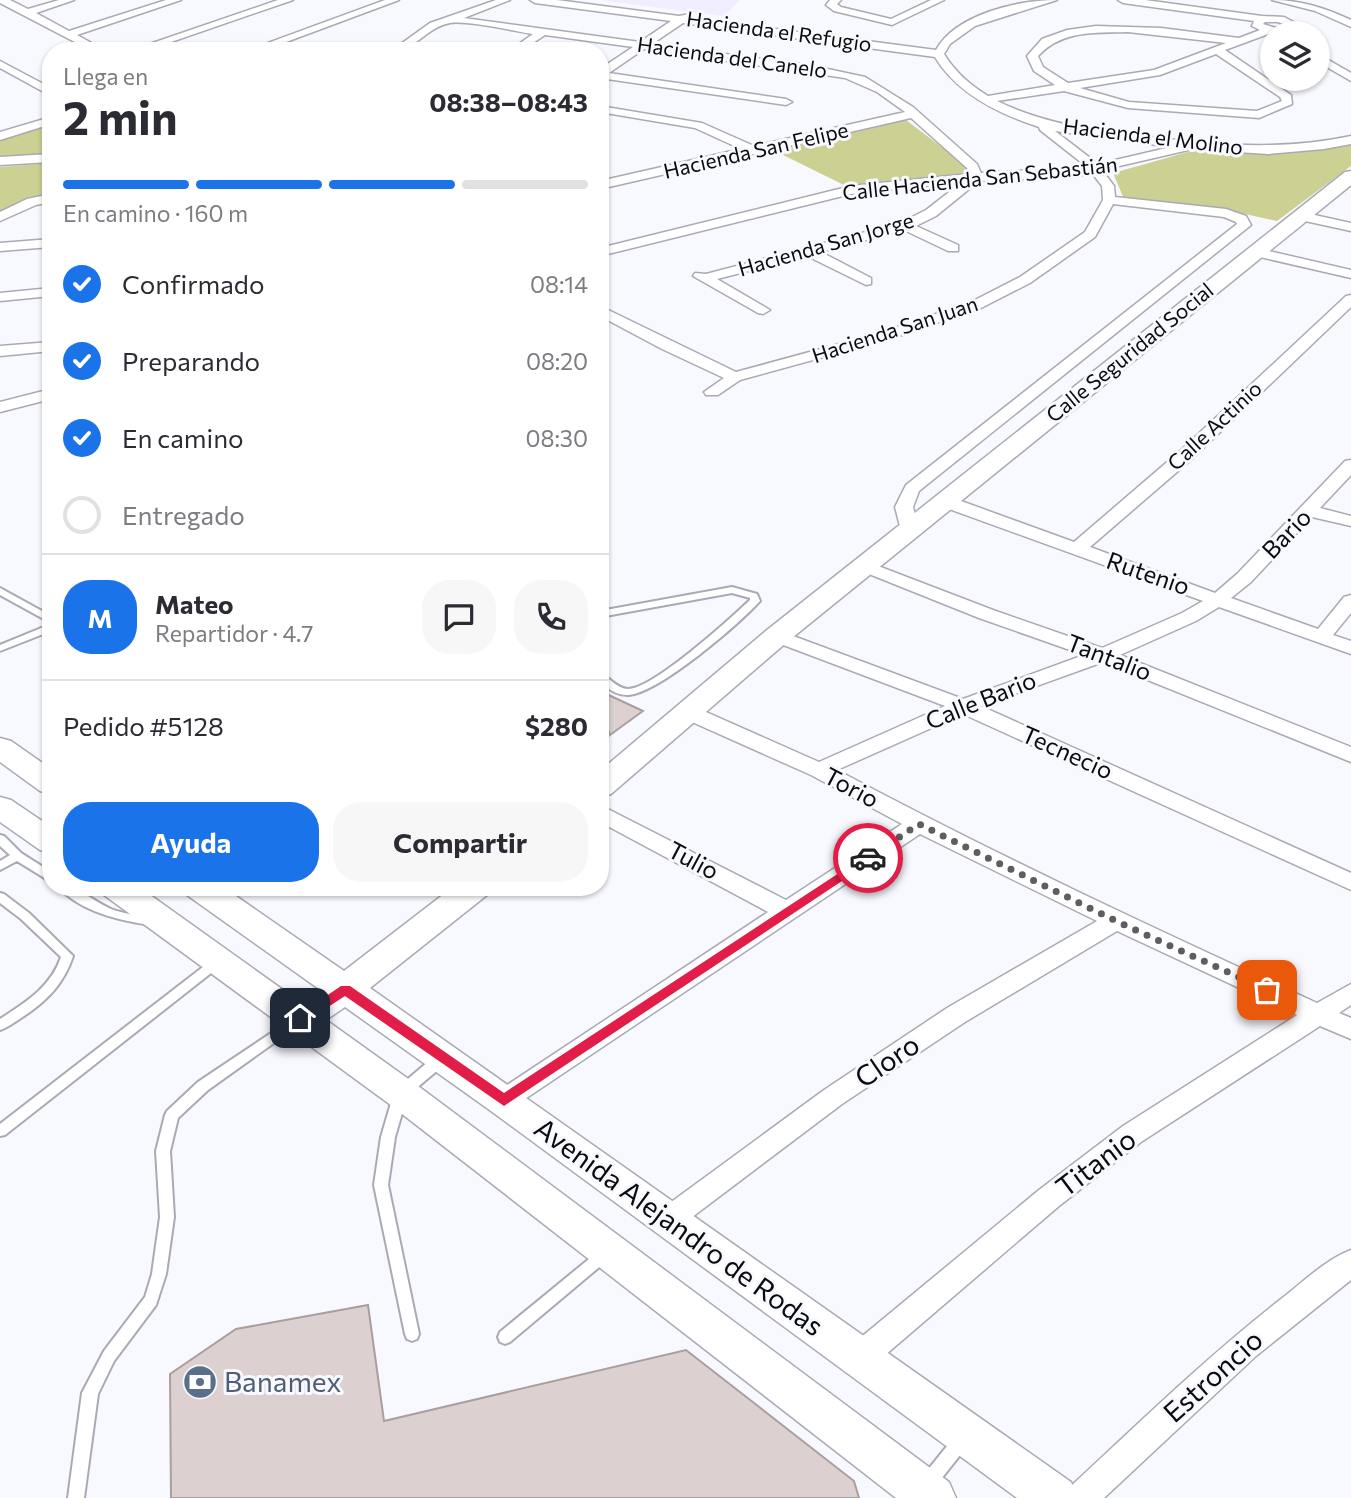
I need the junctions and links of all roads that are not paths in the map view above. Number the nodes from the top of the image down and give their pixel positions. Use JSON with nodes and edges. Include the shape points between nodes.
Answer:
{"nodes":[{"id":1,"x":2,"y":0,"type":"edge"},
{"id":2,"x":69,"y":0,"type":"edge"},
{"id":3,"x":176,"y":0,"type":"edge"},
{"id":4,"x":288,"y":0,"type":"edge"},
{"id":5,"x":394,"y":0,"type":"edge"},
{"id":6,"x":505,"y":0,"type":"edge"},
{"id":7,"x":535,"y":0,"type":"edge"},
{"id":8,"x":575,"y":0,"type":"edge"},
{"id":9,"x":836,"y":0,"type":"edge"},
{"id":10,"x":939,"y":0,"type":"edge"},
{"id":11,"x":1052,"y":0,"type":"edge"},
{"id":12,"x":1123,"y":0,"type":"edge"},
{"id":13,"x":1277,"y":0,"type":"edge"},
{"id":14,"x":353,"y":3,"type":"dead end"},
{"id":15,"x":1323,"y":7,"type":"junction"},
{"id":16,"x":371,"y":8,"type":"junction"},
{"id":17,"x":27,"y":13,"type":"junction"},
{"id":18,"x":685,"y":17,"type":"junction"},
{"id":19,"x":449,"y":19,"type":"junction"},
{"id":20,"x":1262,"y":19,"type":"junction"},
{"id":21,"x":1287,"y":21,"type":"joint"},
{"id":22,"x":1351,"y":24,"type":"edge"},
{"id":23,"x":1260,"y":25,"type":"edge"},
{"id":24,"x":541,"y":33,"type":"junction"},
{"id":25,"x":69,"y":34,"type":"junction"},
{"id":26,"x":1260,"y":35,"type":"edge"},
{"id":27,"x":1239,"y":41,"type":"junction"},
{"id":28,"x":85,"y":42,"type":"edge"},
{"id":29,"x":161,"y":42,"type":"edge"},
{"id":30,"x":276,"y":42,"type":"edge"},
{"id":31,"x":409,"y":42,"type":"edge"},
{"id":32,"x":528,"y":42,"type":"edge"},
{"id":33,"x":642,"y":46,"type":"junction"},
{"id":34,"x":941,"y":50,"type":"junction"},
{"id":35,"x":1217,"y":50,"type":"junction"},
{"id":36,"x":0,"y":64,"type":"edge"},
{"id":37,"x":1330,"y":65,"type":"edge"},
{"id":38,"x":609,"y":68,"type":"edge"},
{"id":39,"x":609,"y":75,"type":"edge"},
{"id":40,"x":1351,"y":79,"type":"edge"},
{"id":41,"x":42,"y":88,"type":"edge"},
{"id":42,"x":1067,"y":88,"type":"junction"},
{"id":43,"x":989,"y":99,"type":"junction"},
{"id":44,"x":786,"y":102,"type":"dead end"},
{"id":45,"x":609,"y":110,"type":"edge"},
{"id":46,"x":912,"y":114,"type":"junction"},
{"id":47,"x":1033,"y":121,"type":"junction"},
{"id":48,"x":42,"y":123,"type":"edge"},
{"id":49,"x":0,"y":136,"type":"edge"},
{"id":50,"x":1351,"y":139,"type":"edge"},
{"id":51,"x":1196,"y":145,"type":"junction"},
{"id":52,"x":754,"y":151,"type":"junction"},
{"id":53,"x":42,"y":159,"type":"edge"},
{"id":54,"x":0,"y":161,"type":"edge"},
{"id":55,"x":1097,"y":169,"type":"junction"},
{"id":56,"x":976,"y":177,"type":"junction"},
{"id":57,"x":1348,"y":181,"type":"edge"},
{"id":58,"x":609,"y":183,"type":"edge"},
{"id":59,"x":42,"y":200,"type":"edge"},
{"id":60,"x":1109,"y":200,"type":"junction"},
{"id":61,"x":0,"y":216,"type":"edge"},
{"id":62,"x":1301,"y":216,"type":"junction"},
{"id":63,"x":905,"y":226,"type":"junction"},
{"id":64,"x":1351,"y":227,"type":"edge"},
{"id":65,"x":42,"y":244,"type":"edge"},
{"id":66,"x":0,"y":247,"type":"edge"},
{"id":67,"x":953,"y":248,"type":"dead end"},
{"id":68,"x":609,"y":250,"type":"edge"},
{"id":69,"x":811,"y":252,"type":"junction"},
{"id":70,"x":1256,"y":252,"type":"junction"},
{"id":71,"x":1351,"y":274,"type":"edge"},
{"id":72,"x":866,"y":281,"type":"dead end"},
{"id":73,"x":42,"y":293,"type":"edge"},
{"id":74,"x":0,"y":297,"type":"edge"},
{"id":75,"x":1351,"y":299,"type":"edge"},
{"id":76,"x":763,"y":310,"type":"dead end"},
{"id":77,"x":609,"y":315,"type":"edge"},
{"id":78,"x":42,"y":347,"type":"edge"},
{"id":79,"x":0,"y":351,"type":"edge"},
{"id":80,"x":735,"y":377,"type":"junction"},
{"id":81,"x":712,"y":391,"type":"dead end"},
{"id":82,"x":42,"y":396,"type":"edge"},
{"id":83,"x":0,"y":407,"type":"edge"},
{"id":84,"x":1351,"y":465,"type":"edge"},
{"id":85,"x":944,"y":501,"type":"junction"},
{"id":86,"x":1310,"y":511,"type":"junction"},
{"id":87,"x":1351,"y":521,"type":"edge"},
{"id":88,"x":910,"y":530,"type":"junction"},
{"id":89,"x":1077,"y":549,"type":"junction"},
{"id":90,"x":864,"y":566,"type":"junction"},
{"id":91,"x":0,"y":591,"type":"edge"},
{"id":92,"x":1219,"y":599,"type":"junction"},
{"id":93,"x":1351,"y":601,"type":"edge"},
{"id":94,"x":609,"y":612,"type":"edge"},
{"id":95,"x":42,"y":615,"type":"edge"},
{"id":96,"x":42,"y":633,"type":"edge"},
{"id":97,"x":777,"y":636,"type":"junction"},
{"id":98,"x":1321,"y":638,"type":"junction"},
{"id":99,"x":0,"y":648,"type":"edge"},
{"id":100,"x":1351,"y":648,"type":"edge"},
{"id":101,"x":1103,"y":654,"type":"junction"},
{"id":102,"x":609,"y":684,"type":"edge"},
{"id":103,"x":964,"y":706,"type":"junction"},
{"id":104,"x":690,"y":713,"type":"junction"},
{"id":105,"x":0,"y":748,"type":"edge"},
{"id":106,"x":1351,"y":755,"type":"edge"},
{"id":107,"x":819,"y":770,"type":"junction"},
{"id":108,"x":42,"y":778,"type":"edge"},
{"id":109,"x":609,"y":780,"type":"edge"},
{"id":110,"x":0,"y":807,"type":"edge"},
{"id":111,"x":609,"y":817,"type":"edge"},
{"id":112,"x":919,"y":824,"type":"junction"},
{"id":113,"x":42,"y":836,"type":"edge"},
{"id":114,"x":0,"y":839,"type":"edge"},
{"id":115,"x":17,"y":856,"type":"junction"},
{"id":116,"x":0,"y":866,"type":"edge"},
{"id":117,"x":42,"y":872,"type":"edge"},
{"id":118,"x":1351,"y":882,"type":"edge"},
{"id":119,"x":79,"y":896,"type":"edge"},
{"id":120,"x":129,"y":896,"type":"edge"},
{"id":121,"x":212,"y":896,"type":"edge"},
{"id":122,"x":464,"y":896,"type":"edge"},
{"id":123,"x":0,"y":897,"type":"edge"},
{"id":124,"x":786,"y":911,"type":"junction"},
{"id":125,"x":1116,"y":921,"type":"junction"},
{"id":126,"x":166,"y":922,"type":"junction"},
{"id":127,"x":218,"y":961,"type":"junction"},
{"id":128,"x":345,"y":989,"type":"junction"},
{"id":129,"x":1351,"y":993,"type":"edge"},
{"id":130,"x":1318,"y":1014,"type":"junction"},
{"id":131,"x":300,"y":1018,"type":"junction"},
{"id":132,"x":0,"y":1025,"type":"edge"},
{"id":133,"x":1351,"y":1029,"type":"edge"},
{"id":134,"x":443,"y":1057,"type":"junction"},
{"id":135,"x":401,"y":1093,"type":"junction"},
{"id":136,"x":504,"y":1100,"type":"junction"},
{"id":137,"x":0,"y":1131,"type":"edge"},
{"id":138,"x":669,"y":1219,"type":"junction"},
{"id":139,"x":608,"y":1252,"type":"junction"},
{"id":140,"x":1351,"y":1263,"type":"edge"},
{"id":141,"x":412,"y":1334,"type":"dead end"},
{"id":142,"x":505,"y":1337,"type":"dead end"},
{"id":143,"x":859,"y":1358,"type":"junction"},
{"id":144,"x":967,"y":1433,"type":"junction"},
{"id":145,"x":924,"y":1495,"type":"edge"},
{"id":146,"x":76,"y":1498,"type":"edge"},
{"id":147,"x":1055,"y":1498,"type":"edge"},
{"id":148,"x":1081,"y":1498,"type":"edge"}],
"edges":[{"from":1,"to":17,"type":"street"},
{"from":2,"to":17,"type":"street"},
{"from":3,"to":25,"type":"street"},
{"from":4,"to":29,"type":"street"},
{"from":5,"to":16,"type":"street"},
{"from":6,"to":19,"type":"street"},
{"from":7,"to":18,"type":"street","name":"Hacienda el Refugio"},
{"from":8,"to":18,"type":"street","name":"Hacienda el Refugio"},
{"from":9,"to":10,"type":"street","via":[[831,5],[838,9],[886,22]]},
{"from":11,"to":34,"type":"street","via":[[973,23]]},
{"from":12,"to":20,"type":"street"},
{"from":13,"to":15,"type":"street"},
{"from":14,"to":16,"type":"street"},
{"from":15,"to":21,"type":"street"},
{"from":15,"to":22,"type":"street"},
{"from":16,"to":30,"type":"street"},
{"from":17,"to":25,"type":"street"},
{"from":18,"to":33,"type":"street"},
{"from":18,"to":34,"type":"street","name":"Hacienda el Refugio"},
{"from":19,"to":24,"type":"street","name":"Hacienda del Canelo"},
{"from":19,"to":31,"type":"street"},
{"from":20,"to":21,"type":"street"},
{"from":20,"to":23,"type":"street","via":[[1256,24]]},
{"from":24,"to":32,"type":"street"},
{"from":24,"to":33,"type":"street","name":"Hacienda del Canelo"},
{"from":25,"to":28,"type":"street"},
{"from":26,"to":27,"type":"street"},
{"from":27,"to":35,"type":"street"},
{"from":27,"to":42,"type":"street","via":[[1109,27],[1082,31],[1049,41],[1032,56],[1038,69]]},
{"from":33,"to":38,"type":"street"},
{"from":33,"to":46,"type":"street","name":"Hacienda del Canelo","via":[[845,75],[868,82]]},
{"from":34,"to":43,"type":"street","name":"Hacienda el Molino","via":[[951,74]]},
{"from":35,"to":42,"type":"street","via":[[1156,73]]},
{"from":35,"to":42,"type":"street","via":[[1286,95],[1288,102],[1259,115],[1216,113],[1128,105]]},
{"from":36,"to":41,"type":"street"},
{"from":37,"to":40,"type":"street"},
{"from":39,"to":44,"type":"street"},
{"from":42,"to":43,"type":"street"},
{"from":43,"to":47,"type":"street","name":"Hacienda el Molino"},
{"from":45,"to":52,"type":"street","via":[[698,125]]},
{"from":46,"to":52,"type":"street","name":"Hacienda San Felipe"},
{"from":46,"to":56,"type":"street","name":"Hacienda del Canelo","via":[[974,167]]},
{"from":47,"to":51,"type":"street","name":"Hacienda el Molino"},
{"from":47,"to":55,"type":"street"},
{"from":48,"to":49,"type":"street"},
{"from":50,"to":51,"type":"street","name":"Hacienda el Molino","via":[[1280,149]]},
{"from":51,"to":55,"type":"street","name":"Calle Hacienda San Sebastián"},
{"from":52,"to":58,"type":"street","name":"Hacienda San Felipe"},
{"from":53,"to":54,"type":"street"},
{"from":55,"to":56,"type":"street","name":"Calle Hacienda San Sebastián"},
{"from":55,"to":60,"type":"street","via":[[1108,186]]},
{"from":56,"to":63,"type":"street","name":"Hacienda San Jorge","via":[[931,213]]},
{"from":56,"to":68,"type":"street","name":"Calle Hacienda San Sebastián","via":[[851,190]]},
{"from":57,"to":62,"type":"street","name":"Calle Seguridad Social"},
{"from":59,"to":61,"type":"street"},
{"from":60,"to":80,"type":"street","name":"Hacienda San Juan","via":[[1090,233],[997,295],[947,317]]},
{"from":60,"to":88,"type":"street","name":"Calle Seguridad Social","via":[[1194,208],[1241,219],[1244,225],[912,489],[904,506]]},
{"from":62,"to":64,"type":"street"},
{"from":62,"to":70,"type":"street","name":"Calle Seguridad Social"},
{"from":63,"to":67,"type":"street"},
{"from":63,"to":69,"type":"street","name":"Hacienda San Jorge"},
{"from":65,"to":66,"type":"street"},
{"from":69,"to":72,"type":"street"},
{"from":69,"to":76,"type":"street","name":"Hacienda San Jorge","via":[[699,275]]},
{"from":70,"to":71,"type":"street"},
{"from":70,"to":85,"type":"street","name":"Calle Seguridad Social"},
{"from":73,"to":74,"type":"street"},
{"from":75,"to":89,"type":"street","name":"Calle Actinio","via":[[1186,455]]},
{"from":77,"to":80,"type":"street"},
{"from":78,"to":79,"type":"street"},
{"from":80,"to":81,"type":"street","name":"Hacienda San Juan"},
{"from":82,"to":83,"type":"street"},
{"from":84,"to":86,"type":"street","name":"Bario"},
{"from":85,"to":88,"type":"street","name":"Calle Seguridad Social"},
{"from":85,"to":89,"type":"street","name":"Rutenio"},
{"from":86,"to":87,"type":"street"},
{"from":86,"to":92,"type":"street","name":"Bario"},
{"from":88,"to":90,"type":"street","name":"Calle Seguridad Social"},
{"from":89,"to":92,"type":"street","name":"Rutenio"},
{"from":90,"to":97,"type":"street","name":"Calle Seguridad Social"},
{"from":90,"to":101,"type":"street","name":"Tantalio"},
{"from":91,"to":95,"type":"lane"},
{"from":92,"to":98,"type":"street","name":"Rutenio"},
{"from":92,"to":101,"type":"street","name":"Calle Bario","via":[[1189,618]]},
{"from":93,"to":98,"type":"street"},
{"from":94,"to":102,"type":"lane","via":[[732,590],[747,592],[755,601],[648,686],[628,692]]},
{"from":96,"to":99,"type":"lane"},
{"from":97,"to":103,"type":"street","name":"Tecnecio"},
{"from":97,"to":104,"type":"street","name":"Calle Seguridad Social"},
{"from":98,"to":100,"type":"street","name":"Rutenio"},
{"from":101,"to":103,"type":"street","name":"Calle Bario"},
{"from":101,"to":106,"type":"street","name":"Tantalio"},
{"from":103,"to":107,"type":"street","name":"Calle Bario"},
{"from":103,"to":118,"type":"street","name":"Tecnecio"},
{"from":104,"to":107,"type":"street","name":"Torio"},
{"from":104,"to":109,"type":"street","name":"Calle Seguridad Social"},
{"from":105,"to":108,"type":"street"},
{"from":107,"to":112,"type":"street","name":"Torio"},
{"from":110,"to":113,"type":"street"},
{"from":111,"to":124,"type":"street","name":"Tulio"},
{"from":112,"to":124,"type":"street"},
{"from":112,"to":125,"type":"street","name":"Torio"},
{"from":114,"to":115,"type":"lane"},
{"from":115,"to":116,"type":"lane"},
{"from":115,"to":117,"type":"lane"},
{"from":119,"to":126,"type":"lane","via":[[107,913]]},
{"from":120,"to":126,"type":"street"},
{"from":121,"to":128,"type":"street","name":"Avenida Alejandro de Rodas"},
{"from":122,"to":128,"type":"street"},
{"from":123,"to":132,"type":"lane","via":[[67,956],[57,983]]},
{"from":124,"to":136,"type":"street"},
{"from":125,"to":130,"type":"street","name":"Torio"},
{"from":125,"to":138,"type":"street","name":"Cloro","via":[[934,1030],[833,1097]]},
{"from":126,"to":127,"type":"street"},
{"from":127,"to":131,"type":"street"},
{"from":127,"to":137,"type":"lane"},
{"from":128,"to":131,"type":"street"},
{"from":128,"to":134,"type":"street","name":"Avenida Alejandro de Rodas"},
{"from":129,"to":130,"type":"street","name":"Titanio"},
{"from":130,"to":133,"type":"street","name":"Torio"},
{"from":130,"to":143,"type":"street","name":"Titanio","via":[[1132,1134]]},
{"from":131,"to":135,"type":"street"},
{"from":131,"to":146,"type":"lane","via":[[203,1086],[172,1115],[163,1151],[167,1217],[159,1274],[151,1300],[109,1356],[90,1392]]},
{"from":134,"to":135,"type":"lane"},
{"from":134,"to":136,"type":"street","name":"Avenida Alejandro de Rodas"},
{"from":135,"to":139,"type":"street"},
{"from":135,"to":141,"type":"lane","via":[[381,1185]]},
{"from":136,"to":138,"type":"street","name":"Avenida Alejandro de Rodas"},
{"from":138,"to":143,"type":"street","name":"Avenida Alejandro de Rodas"},
{"from":139,"to":142,"type":"lane"},
{"from":139,"to":145,"type":"street"},
{"from":140,"to":148,"type":"street","name":"Estroncio","via":[[1294,1304],[1203,1383]]},
{"from":143,"to":144,"type":"street","name":"Avenida Alejandro de Rodas"},
{"from":144,"to":145,"type":"lane"},
{"from":144,"to":147,"type":"street","name":"Avenida Alejandro de Rodas"}]}
